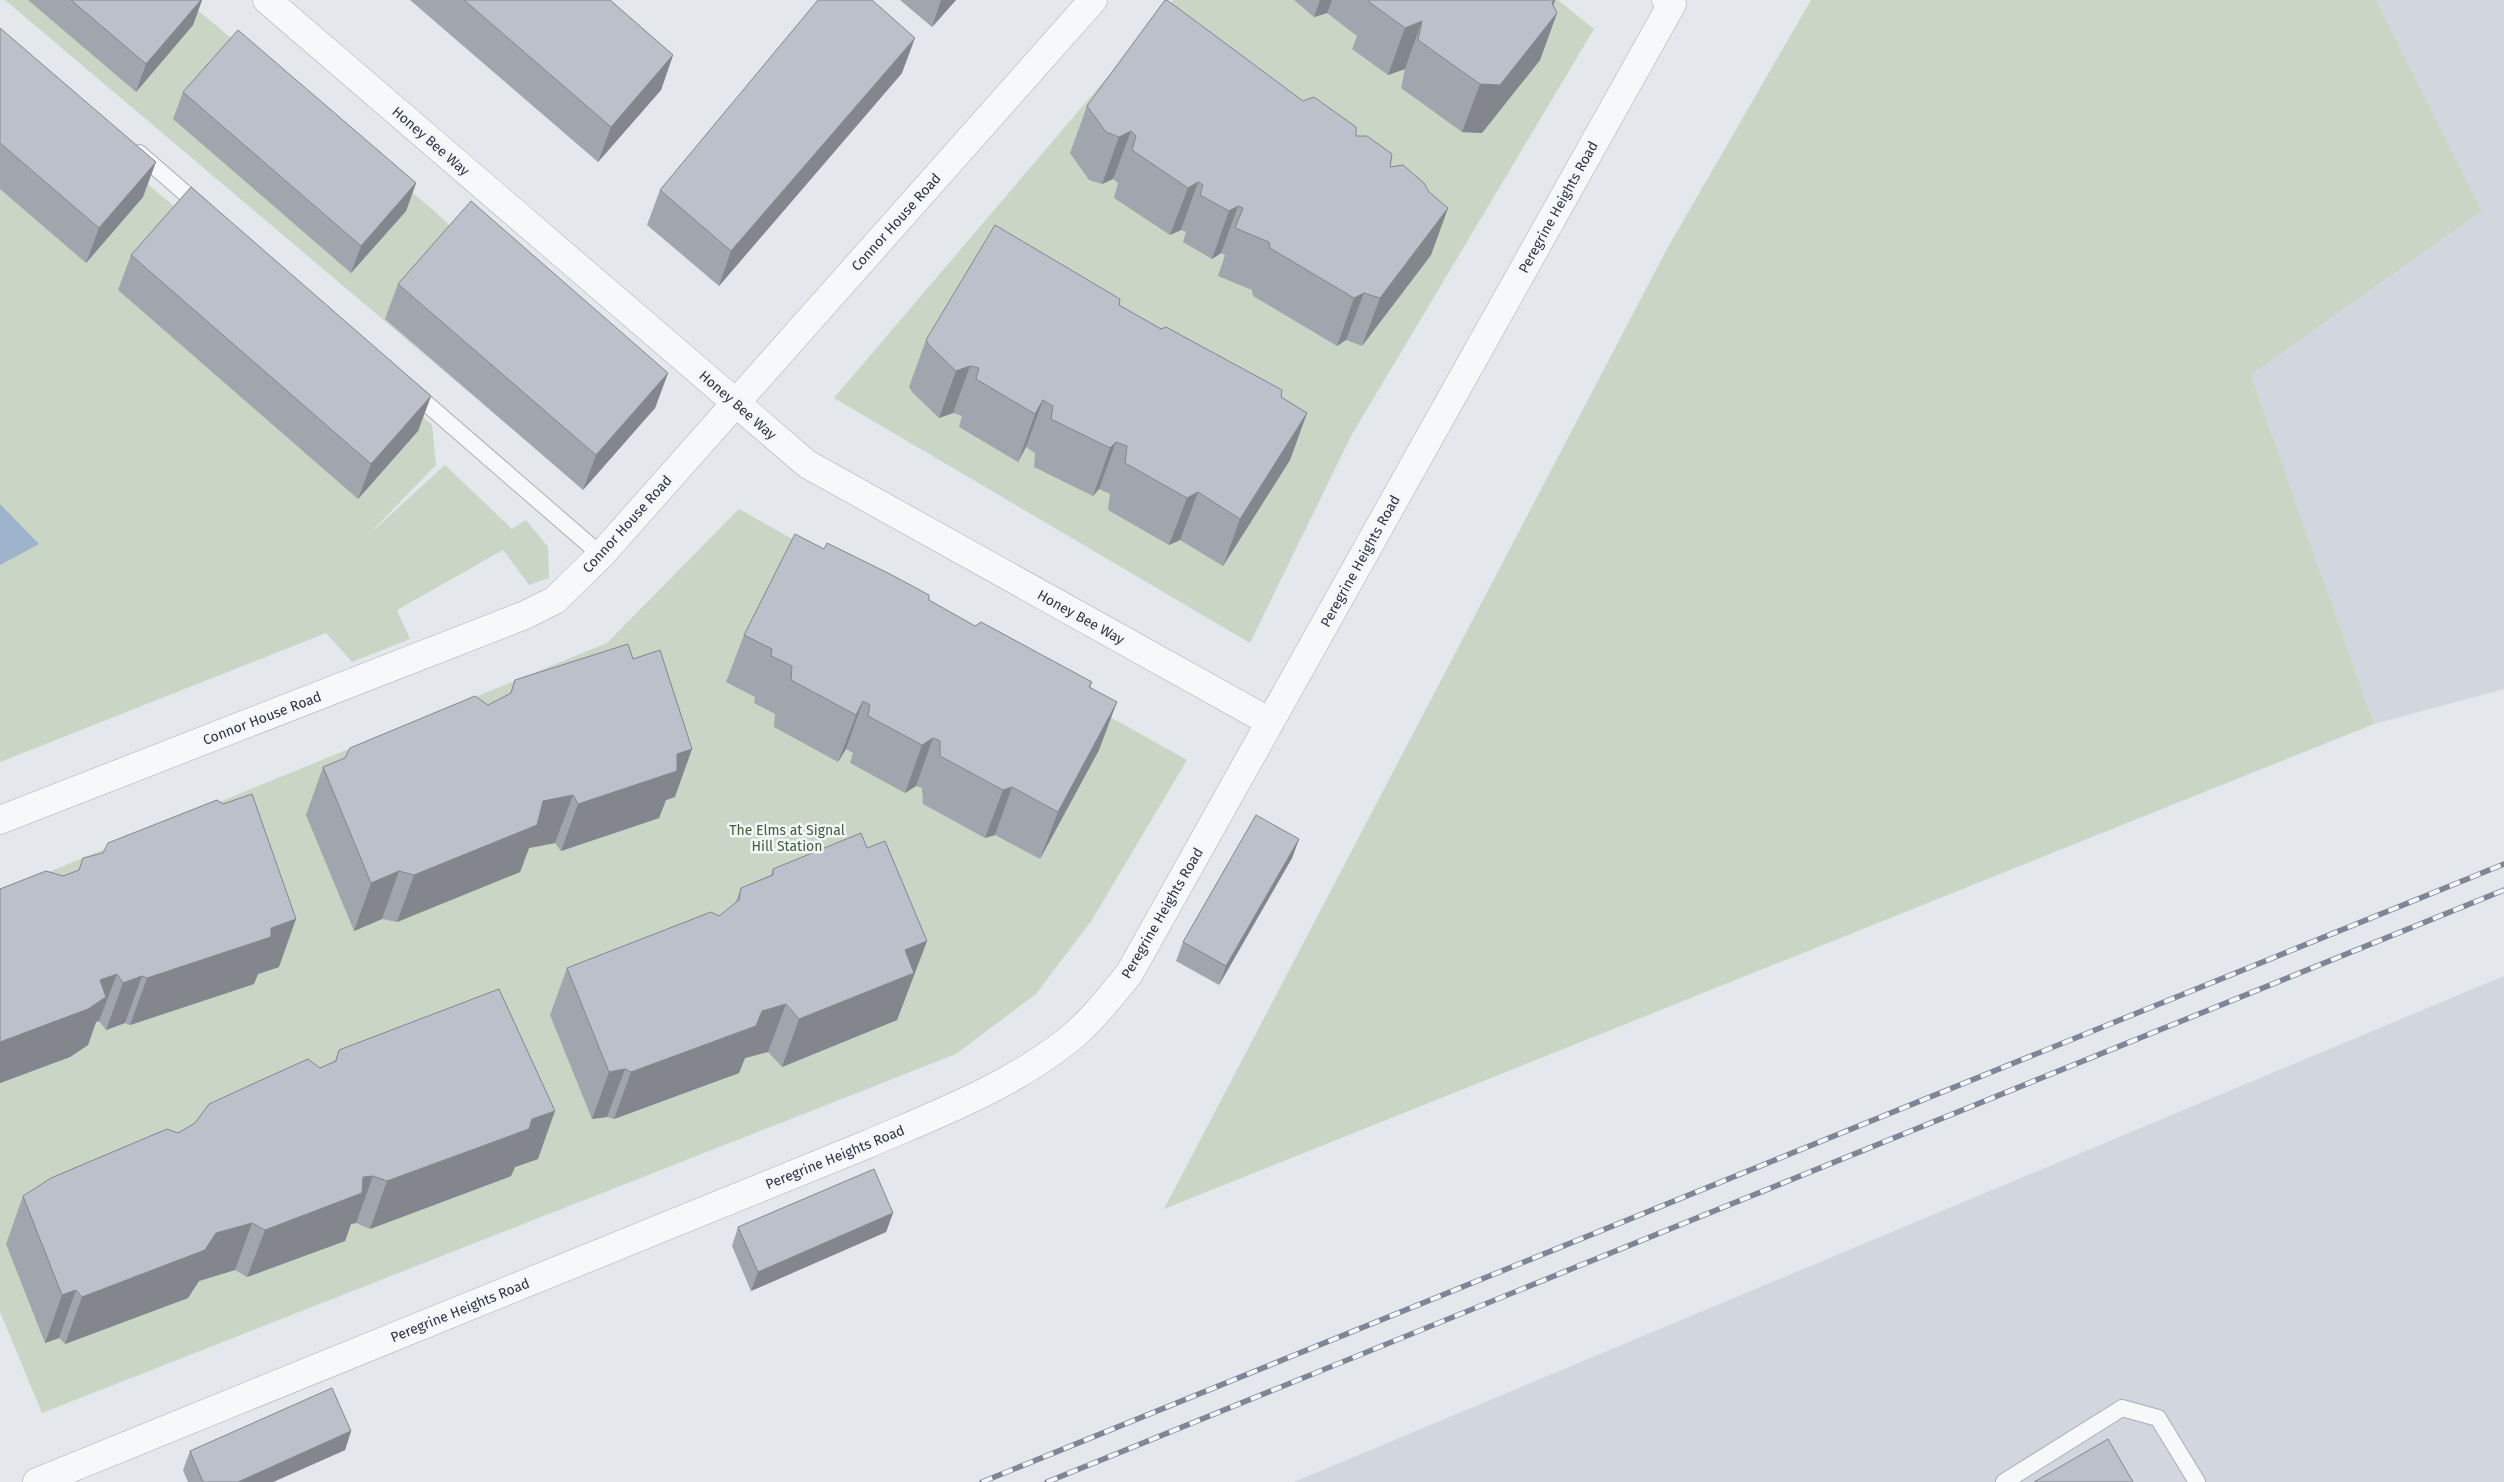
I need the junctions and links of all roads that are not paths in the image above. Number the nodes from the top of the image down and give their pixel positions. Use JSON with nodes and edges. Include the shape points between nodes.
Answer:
{"nodes":[{"id":1,"x":267,"y":0,"type":"edge"},
{"id":2,"x":1093,"y":0,"type":"edge"},
{"id":3,"x":1669,"y":2,"type":"edge"},
{"id":4,"x":128,"y":144,"type":"edge"},
{"id":5,"x":216,"y":220,"type":"edge"},
{"id":6,"x":402,"y":382,"type":"edge"},
{"id":7,"x":736,"y":403,"type":"junction"},
{"id":8,"x":601,"y":555,"type":"junction"},
{"id":9,"x":1270,"y":722,"type":"junction"},
{"id":10,"x":0,"y":820,"type":"edge"},
{"id":11,"x":37,"y":1482,"type":"edge"},
{"id":12,"x":2004,"y":1482,"type":"edge"},
{"id":13,"x":2197,"y":1482,"type":"edge"}],
"edges":[{"from":1,"to":7,"type":"street","name":"Honey Bee Way"},
{"from":2,"to":7,"type":"street","name":"Connor House Road"},
{"from":3,"to":9,"type":"street","name":"Peregrine Heights Road"},
{"from":4,"to":5,"type":"lane"},
{"from":6,"to":8,"type":"lane"},
{"from":7,"to":8,"type":"street","name":"Connor House Road"},
{"from":7,"to":9,"type":"street","name":"Honey Bee Way","via":[[806,464]]},
{"from":8,"to":10,"type":"street","name":"Connor House Road","via":[[555,600],[525,615]]},
{"from":9,"to":11,"type":"street","name":"Peregrine Heights Road","via":[[1129,974],[1068,1040],[1022,1071],[947,1110],[858,1148]]},
{"from":12,"to":13,"type":"lane","via":[[2122,1408],[2158,1418]]}]}
